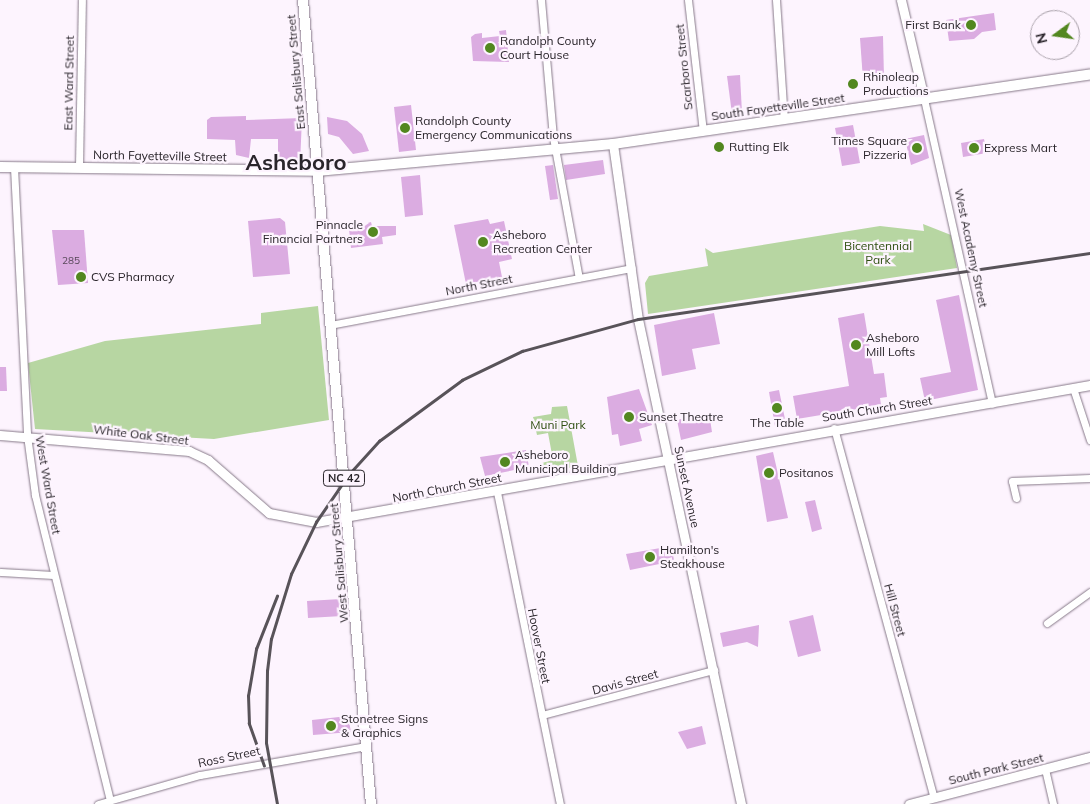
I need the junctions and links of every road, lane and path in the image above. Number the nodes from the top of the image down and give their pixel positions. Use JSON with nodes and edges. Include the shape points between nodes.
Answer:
{"nodes":[{"id":1,"x":82,"y":0,"type":"edge"},
{"id":2,"x":303,"y":0,"type":"edge"},
{"id":3,"x":541,"y":0,"type":"edge"},
{"id":4,"x":688,"y":0,"type":"edge"},
{"id":5,"x":776,"y":0,"type":"edge"},
{"id":6,"x":901,"y":0,"type":"edge"},
{"id":7,"x":1090,"y":74,"type":"edge"},
{"id":8,"x":924,"y":99,"type":"junction"},
{"id":9,"x":784,"y":119,"type":"junction"},
{"id":10,"x":703,"y":131,"type":"junction"},
{"id":11,"x":614,"y":144,"type":"junction"},
{"id":12,"x":559,"y":150,"type":"junction"},
{"id":13,"x":0,"y":166,"type":"edge"},
{"id":14,"x":14,"y":167,"type":"junction"},
{"id":15,"x":79,"y":167,"type":"junction"},
{"id":16,"x":317,"y":172,"type":"junction"},
{"id":17,"x":632,"y":268,"type":"junction"},
{"id":18,"x":579,"y":278,"type":"junction"},
{"id":19,"x":330,"y":325,"type":"junction"},
{"id":20,"x":1090,"y":385,"type":"edge"},
{"id":21,"x":1073,"y":388,"type":"junction"},
{"id":22,"x":992,"y":403,"type":"junction"},
{"id":23,"x":834,"y":428,"type":"junction"},
{"id":24,"x":0,"y":435,"type":"edge"},
{"id":25,"x":27,"y":435,"type":"junction"},
{"id":26,"x":1090,"y":440,"type":"edge"},
{"id":27,"x":669,"y":458,"type":"junction"},
{"id":28,"x":1090,"y":478,"type":"edge"},
{"id":29,"x":496,"y":492,"type":"junction"},
{"id":30,"x":1016,"y":498,"type":"dead end"},
{"id":31,"x":348,"y":519,"type":"junction"},
{"id":32,"x":0,"y":572,"type":"edge"},
{"id":33,"x":54,"y":575,"type":"junction"},
{"id":34,"x":1090,"y":592,"type":"edge"},
{"id":35,"x":1047,"y":623,"type":"dead end"},
{"id":36,"x":714,"y":670,"type":"junction"},
{"id":37,"x":542,"y":714,"type":"junction"},
{"id":38,"x":367,"y":746,"type":"junction"},
{"id":39,"x":1090,"y":757,"type":"edge"},
{"id":40,"x":1045,"y":769,"type":"junction"},
{"id":41,"x":934,"y":798,"type":"junction"},
{"id":42,"x":110,"y":800,"type":"junction"},
{"id":43,"x":98,"y":804,"type":"edge"},
{"id":44,"x":371,"y":804,"type":"edge"},
{"id":45,"x":560,"y":804,"type":"edge"},
{"id":46,"x":741,"y":804,"type":"edge"},
{"id":47,"x":909,"y":804,"type":"edge"},
{"id":48,"x":1053,"y":804,"type":"edge"}],
"edges":[{"from":1,"to":15,"type":"street","name":"East Ward Street"},
{"from":2,"to":16,"type":"main road","name":"East Salisbury Street","number":"NC 42"},
{"from":3,"to":12,"type":"street","via":[[553,137]]},
{"from":4,"to":10,"type":"street","name":"Scarboro Street"},
{"from":5,"to":9,"type":"street"},
{"from":6,"to":8,"type":"street"},
{"from":7,"to":8,"type":"main road","name":"South Fayetteville Street"},
{"from":8,"to":9,"type":"main road","name":"South Fayetteville Street"},
{"from":8,"to":22,"type":"street","name":"West Academy Street"},
{"from":9,"to":10,"type":"main road","name":"South Fayetteville Street"},
{"from":10,"to":11,"type":"main road","name":"South Fayetteville Street"},
{"from":11,"to":12,"type":"main road","name":"South Fayetteville Street"},
{"from":11,"to":17,"type":"street","name":"Sunset Avenue"},
{"from":12,"to":16,"type":"main road","name":"North Fayetteville Street"},
{"from":12,"to":18,"type":"street"},
{"from":13,"to":14,"type":"main road","name":"North Fayetteville Street"},
{"from":14,"to":15,"type":"main road","name":"North Fayetteville Street"},
{"from":14,"to":25,"type":"street","name":"West Ward Street"},
{"from":15,"to":16,"type":"main road","name":"North Fayetteville Street"},
{"from":16,"to":19,"type":"main road","name":"West Salisbury Street","number":"NC 42"},
{"from":17,"to":18,"type":"street","name":"North Street"},
{"from":17,"to":27,"type":"street","name":"Sunset Avenue","via":[[638,319]]},
{"from":18,"to":19,"type":"street","name":"North Street"},
{"from":19,"to":31,"type":"main road","name":"West Salisbury Street","number":"NC 42"},
{"from":20,"to":21,"type":"street","name":"South Church Street"},
{"from":21,"to":22,"type":"street","name":"South Church Street"},
{"from":21,"to":26,"type":"street"},
{"from":22,"to":23,"type":"street","name":"South Church Street"},
{"from":23,"to":27,"type":"street","name":"South Church Street"},
{"from":23,"to":41,"type":"street","name":"Hill Street"},
{"from":24,"to":25,"type":"street","name":"White Oak Street"},
{"from":25,"to":31,"type":"street","name":"White Oak Street","via":[[189,451],[208,460],[269,513],[306,521]]},
{"from":25,"to":33,"type":"street","name":"West Ward Street"},
{"from":27,"to":29,"type":"street","name":"North Church Street"},
{"from":27,"to":36,"type":"street","name":"Sunset Avenue"},
{"from":28,"to":30,"type":"street","via":[[1012,481]]},
{"from":29,"to":31,"type":"street","name":"North Church Street"},
{"from":29,"to":37,"type":"street","name":"Hoover Street"},
{"from":31,"to":38,"type":"main road","name":"West Salisbury Street","number":"NC 42"},
{"from":32,"to":33,"type":"street"},
{"from":33,"to":42,"type":"street","name":"West Ward Street"},
{"from":34,"to":35,"type":"street"},
{"from":36,"to":37,"type":"street","name":"Davis Street"},
{"from":36,"to":46,"type":"street","name":"Sunset Avenue"},
{"from":37,"to":45,"type":"street","name":"Hoover Street"},
{"from":38,"to":42,"type":"street","name":"Ross Street","via":[[200,775]]},
{"from":38,"to":44,"type":"main road","name":"West Salisbury Street","number":"NC 42"},
{"from":39,"to":40,"type":"street","name":"South Park Street"},
{"from":40,"to":41,"type":"street","name":"South Park Street"},
{"from":40,"to":48,"type":"street"},
{"from":41,"to":47,"type":"street","name":"South Park Street"},
{"from":42,"to":43,"type":"street","name":"Ross Street"}]}
